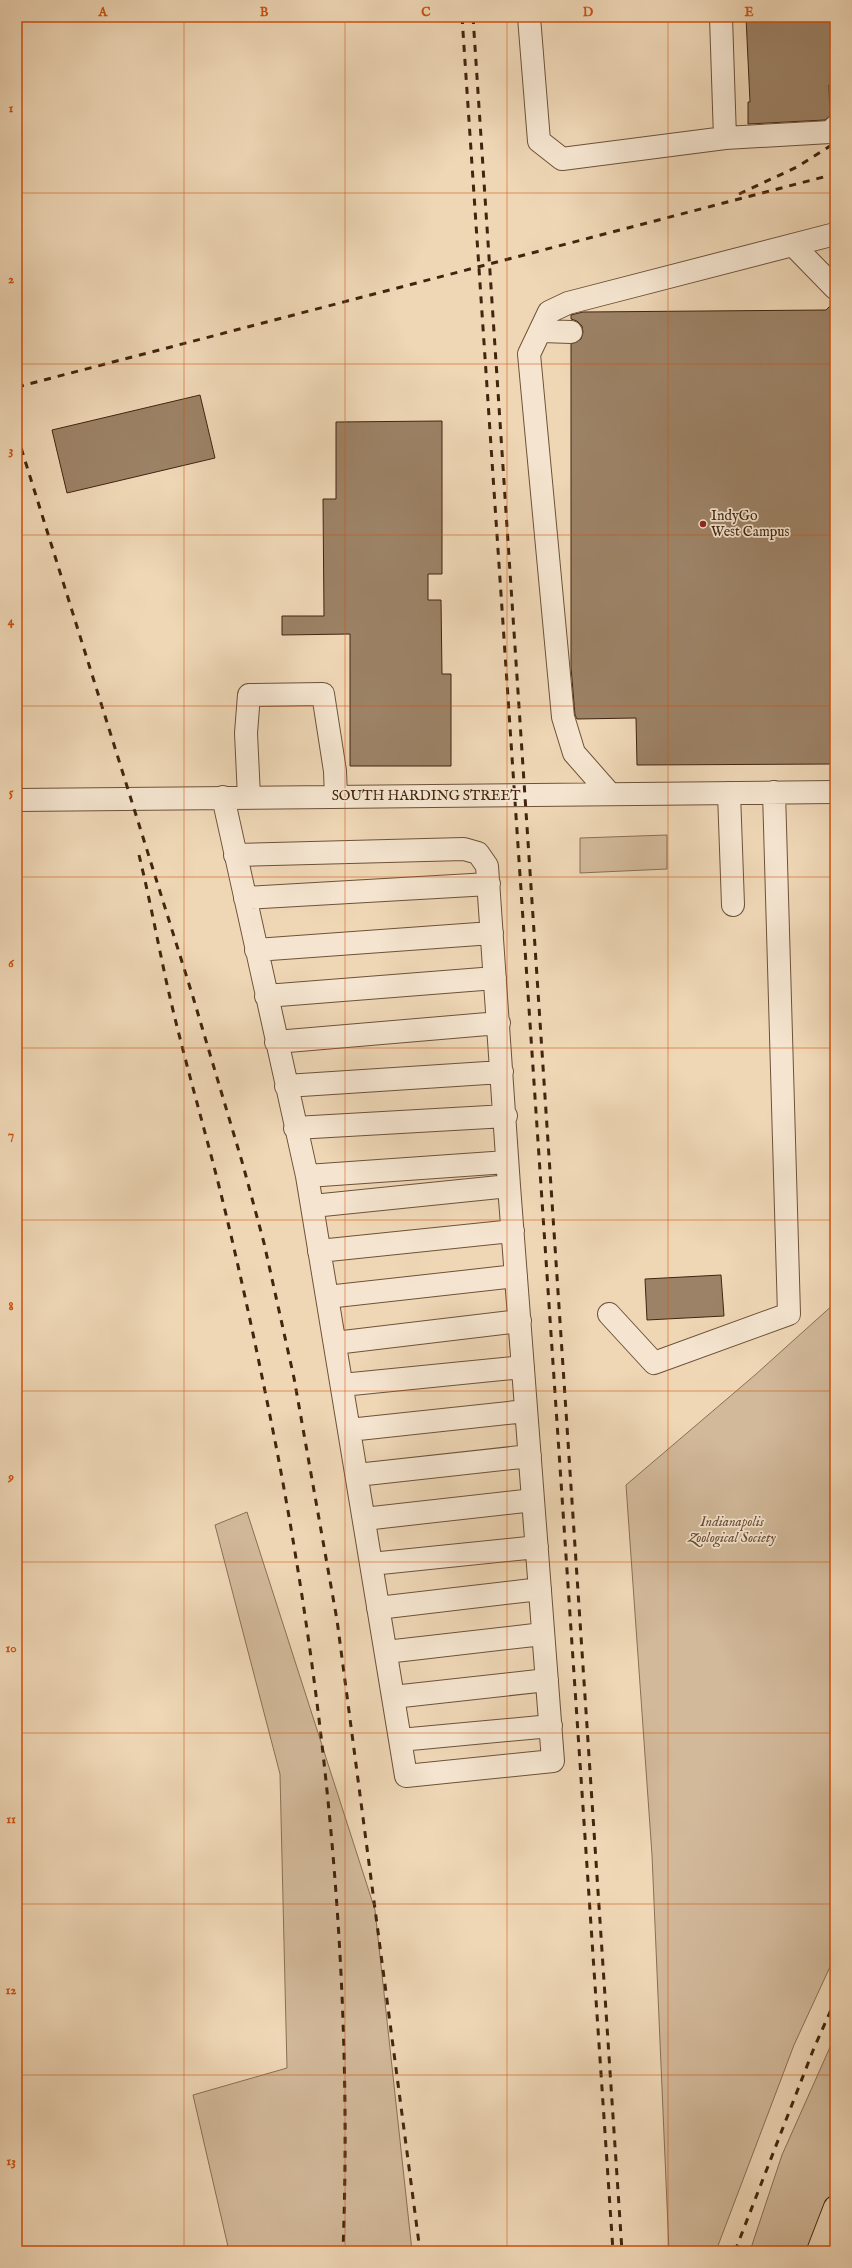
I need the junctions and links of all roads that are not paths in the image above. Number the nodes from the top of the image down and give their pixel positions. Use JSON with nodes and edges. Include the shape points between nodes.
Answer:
{"nodes":[{"id":1,"x":529,"y":17,"type":"edge"},
{"id":2,"x":721,"y":17,"type":"edge"},
{"id":3,"x":835,"y":127,"type":"edge"},
{"id":4,"x":725,"y":138,"type":"junction"},
{"id":5,"x":835,"y":234,"type":"edge"},
{"id":6,"x":793,"y":245,"type":"junction"},
{"id":7,"x":835,"y":288,"type":"edge"},
{"id":8,"x":542,"y":331,"type":"junction"},
{"id":9,"x":571,"y":332,"type":"dead end"},
{"id":10,"x":774,"y":792,"type":"junction"},
{"id":11,"x":835,"y":792,"type":"edge"},
{"id":12,"x":729,"y":793,"type":"junction"},
{"id":13,"x":610,"y":794,"type":"junction"},
{"id":14,"x":223,"y":797,"type":"junction"},
{"id":15,"x":249,"y":797,"type":"junction"},
{"id":16,"x":336,"y":797,"type":"junction"},
{"id":17,"x":17,"y":800,"type":"edge"},
{"id":18,"x":236,"y":855,"type":"junction"},
{"id":19,"x":488,"y":884,"type":"junction"},
{"id":20,"x":245,"y":898,"type":"junction"},
{"id":21,"x":733,"y":905,"type":"dead end"},
{"id":22,"x":492,"y":933,"type":"junction"},
{"id":23,"x":256,"y":950,"type":"junction"},
{"id":24,"x":495,"y":978,"type":"junction"},
{"id":25,"x":266,"y":996,"type":"junction"},
{"id":26,"x":499,"y":1023,"type":"junction"},
{"id":27,"x":276,"y":1042,"type":"junction"},
{"id":28,"x":502,"y":1072,"type":"junction"},
{"id":29,"x":286,"y":1086,"type":"junction"},
{"id":30,"x":506,"y":1116,"type":"junction"},
{"id":31,"x":295,"y":1128,"type":"junction"},
{"id":32,"x":507,"y":1162,"type":"junction"},
{"id":33,"x":307,"y":1176,"type":"junction"},
{"id":34,"x":509,"y":1186,"type":"junction"},
{"id":35,"x":313,"y":1206,"type":"junction"},
{"id":36,"x":513,"y":1231,"type":"junction"},
{"id":37,"x":320,"y":1251,"type":"junction"},
{"id":38,"x":516,"y":1276,"type":"junction"},
{"id":39,"x":327,"y":1297,"type":"junction"},
{"id":40,"x":609,"y":1314,"type":"dead end"},
{"id":41,"x":520,"y":1321,"type":"junction"},
{"id":42,"x":335,"y":1343,"type":"junction"},
{"id":43,"x":523,"y":1367,"type":"junction"},
{"id":44,"x":342,"y":1385,"type":"junction"},
{"id":45,"x":526,"y":1411,"type":"junction"},
{"id":46,"x":349,"y":1430,"type":"junction"},
{"id":47,"x":530,"y":1456,"type":"junction"},
{"id":48,"x":356,"y":1475,"type":"junction"},
{"id":49,"x":533,"y":1500,"type":"junction"},
{"id":50,"x":364,"y":1519,"type":"junction"},
{"id":51,"x":537,"y":1547,"type":"junction"},
{"id":52,"x":371,"y":1564,"type":"junction"},
{"id":53,"x":540,"y":1589,"type":"junction"},
{"id":54,"x":378,"y":1608,"type":"junction"},
{"id":55,"x":543,"y":1634,"type":"junction"},
{"id":56,"x":386,"y":1652,"type":"junction"},
{"id":57,"x":547,"y":1680,"type":"junction"},
{"id":58,"x":393,"y":1697,"type":"junction"},
{"id":59,"x":551,"y":1726,"type":"junction"},
{"id":60,"x":400,"y":1740,"type":"junction"},
{"id":61,"x":835,"y":2207,"type":"edge"},
{"id":62,"x":818,"y":2251,"type":"edge"}],
"edges":[{"from":1,"to":4,"type":"street","via":[[539,141],[562,159]]},
{"from":2,"to":4,"type":"street"},
{"from":3,"to":4,"type":"street","via":[[830,132]]},
{"from":5,"to":6,"type":"street"},
{"from":6,"to":7,"type":"street"},
{"from":6,"to":8,"type":"street","via":[[568,303],[550,312]]},
{"from":8,"to":9,"type":"street"},
{"from":8,"to":13,"type":"street","via":[[529,354],[563,717],[574,753]]},
{"from":10,"to":11,"type":"street","name":"SOUTH HARDING STREET"},
{"from":10,"to":12,"type":"street","name":"SOUTH HARDING STREET"},
{"from":10,"to":40,"type":"street","via":[[789,1314],[654,1363]]},
{"from":12,"to":13,"type":"street","name":"SOUTH HARDING STREET"},
{"from":12,"to":21,"type":"street"},
{"from":13,"to":16,"type":"street","name":"SOUTH HARDING STREET"},
{"from":14,"to":15,"type":"street","name":"SOUTH HARDING STREET"},
{"from":14,"to":17,"type":"street","name":"SOUTH HARDING STREET"},
{"from":14,"to":18,"type":"street"},
{"from":15,"to":16,"type":"street","name":"SOUTH HARDING STREET"},
{"from":15,"to":16,"type":"street","via":[[246,733],[249,695],[323,694],[335,771]]},
{"from":18,"to":19,"type":"street","via":[[464,849],[478,853],[487,866]]},
{"from":18,"to":20,"type":"street"},
{"from":19,"to":20,"type":"street"},
{"from":19,"to":22,"type":"street"},
{"from":20,"to":23,"type":"street"},
{"from":22,"to":23,"type":"street"},
{"from":22,"to":24,"type":"street"},
{"from":23,"to":25,"type":"street"},
{"from":24,"to":25,"type":"street"},
{"from":24,"to":26,"type":"street"},
{"from":25,"to":27,"type":"street"},
{"from":26,"to":27,"type":"street"},
{"from":26,"to":28,"type":"street"},
{"from":27,"to":29,"type":"street"},
{"from":28,"to":29,"type":"street"},
{"from":28,"to":30,"type":"street"},
{"from":29,"to":31,"type":"street"},
{"from":30,"to":31,"type":"street"},
{"from":30,"to":32,"type":"street"},
{"from":31,"to":33,"type":"street"},
{"from":32,"to":33,"type":"street"},
{"from":32,"to":34,"type":"street"},
{"from":33,"to":35,"type":"street"},
{"from":34,"to":35,"type":"street"},
{"from":34,"to":36,"type":"street"},
{"from":35,"to":37,"type":"street"},
{"from":36,"to":37,"type":"street"},
{"from":36,"to":38,"type":"street"},
{"from":37,"to":39,"type":"street"},
{"from":38,"to":39,"type":"street"},
{"from":38,"to":41,"type":"street"},
{"from":39,"to":42,"type":"street"},
{"from":41,"to":42,"type":"street"},
{"from":41,"to":43,"type":"street"},
{"from":42,"to":44,"type":"street"},
{"from":43,"to":44,"type":"street"},
{"from":43,"to":45,"type":"street"},
{"from":44,"to":46,"type":"street"},
{"from":45,"to":46,"type":"street"},
{"from":45,"to":47,"type":"street"},
{"from":46,"to":48,"type":"street"},
{"from":47,"to":48,"type":"street"},
{"from":47,"to":49,"type":"street"},
{"from":48,"to":50,"type":"street"},
{"from":49,"to":50,"type":"street"},
{"from":49,"to":51,"type":"street"},
{"from":50,"to":52,"type":"street"},
{"from":51,"to":52,"type":"street"},
{"from":51,"to":53,"type":"street"},
{"from":52,"to":54,"type":"street"},
{"from":53,"to":54,"type":"street"},
{"from":53,"to":55,"type":"street"},
{"from":54,"to":56,"type":"street"},
{"from":55,"to":56,"type":"street"},
{"from":55,"to":57,"type":"street"},
{"from":56,"to":58,"type":"street"},
{"from":57,"to":58,"type":"street"},
{"from":57,"to":59,"type":"street"},
{"from":58,"to":60,"type":"street"},
{"from":59,"to":60,"type":"street"},
{"from":59,"to":60,"type":"street","via":[[553,1761],[406,1776]]},
{"from":61,"to":62,"type":"main road"}]}
